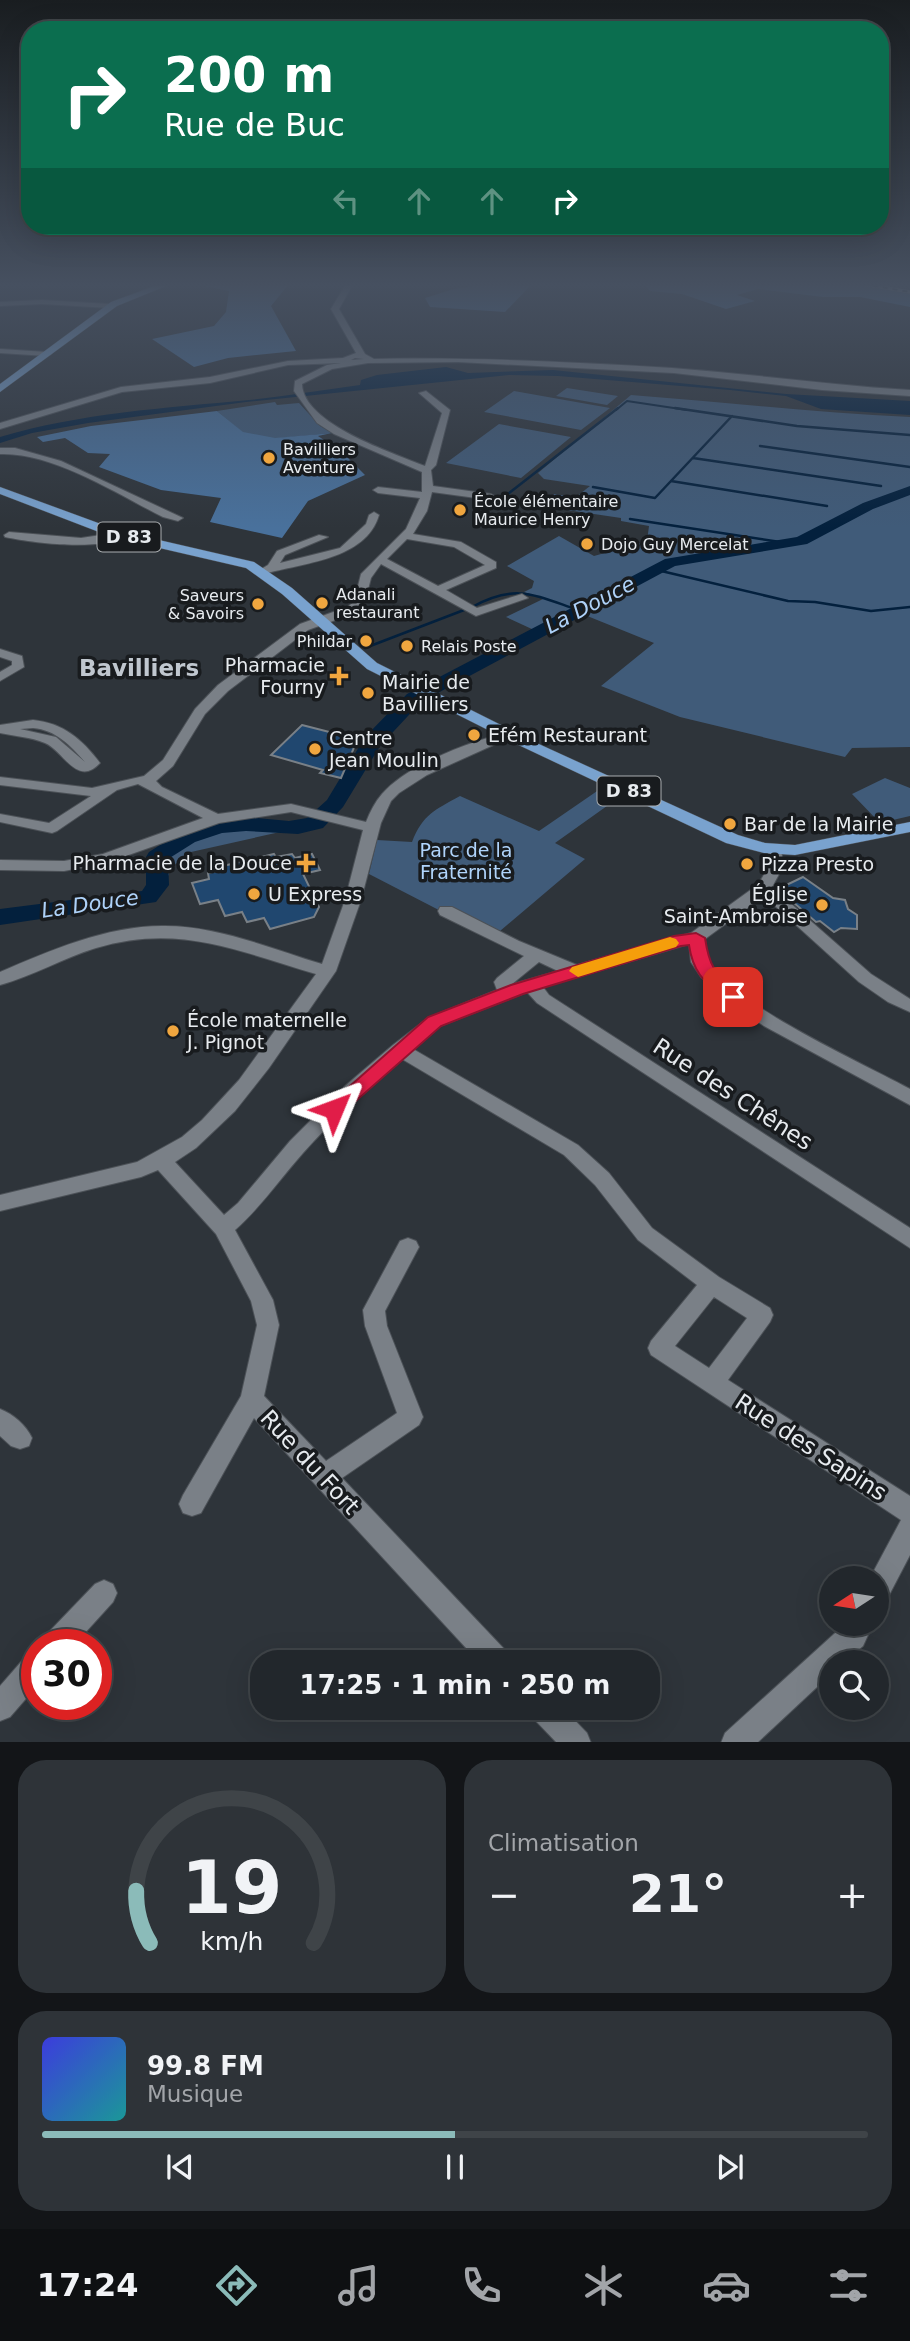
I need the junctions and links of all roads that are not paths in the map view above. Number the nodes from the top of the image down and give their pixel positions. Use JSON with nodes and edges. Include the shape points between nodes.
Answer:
{"nodes":[{"id":1,"x":32,"y":365,"type":"edge"},
{"id":2,"x":278,"y":365,"type":"edge"},
{"id":3,"x":336,"y":365,"type":"edge"},
{"id":4,"x":568,"y":365,"type":"edge"},
{"id":5,"x":0,"y":389,"type":"edge"},
{"id":6,"x":423,"y":393,"type":"dead end"},
{"id":7,"x":910,"y":393,"type":"edge"},
{"id":8,"x":0,"y":426,"type":"edge"},
{"id":9,"x":0,"y":452,"type":"edge"},
{"id":10,"x":423,"y":468,"type":"junction"},
{"id":11,"x":0,"y":490,"type":"edge"},
{"id":12,"x":378,"y":490,"type":"dead end"},
{"id":13,"x":427,"y":492,"type":"junction"},
{"id":14,"x":491,"y":497,"type":"dead end"},
{"id":15,"x":374,"y":515,"type":"dead end"},
{"id":16,"x":178,"y":518,"type":"dead end"},
{"id":17,"x":9,"y":535,"type":"dead end"},
{"id":18,"x":121,"y":535,"type":"junction"},
{"id":19,"x":406,"y":536,"type":"junction"},
{"id":20,"x":323,"y":537,"type":"dead end"},
{"id":21,"x":380,"y":561,"type":"junction"},
{"id":22,"x":267,"y":569,"type":"junction"},
{"id":23,"x":437,"y":590,"type":"junction"},
{"id":24,"x":522,"y":598,"type":"dead end"},
{"id":25,"x":321,"y":620,"type":"junction"},
{"id":26,"x":0,"y":653,"type":"edge"},
{"id":27,"x":0,"y":677,"type":"edge"},
{"id":28,"x":3,"y":729,"type":"edge"},
{"id":29,"x":507,"y":736,"type":"junction"},
{"id":30,"x":0,"y":781,"type":"edge"},
{"id":31,"x":147,"y":781,"type":"junction"},
{"id":32,"x":112,"y":788,"type":"junction"},
{"id":33,"x":0,"y":818,"type":"edge"},
{"id":34,"x":216,"y":819,"type":"junction"},
{"id":35,"x":910,"y":827,"type":"edge"},
{"id":36,"x":372,"y":828,"type":"junction"},
{"id":37,"x":775,"y":850,"type":"junction"},
{"id":38,"x":0,"y":865,"type":"edge"},
{"id":39,"x":765,"y":889,"type":"junction"},
{"id":40,"x":446,"y":911,"type":"dead end"},
{"id":41,"x":696,"y":938,"type":"junction"},
{"id":42,"x":537,"y":955,"type":"junction"},
{"id":43,"x":327,"y":971,"type":"junction"},
{"id":44,"x":576,"y":972,"type":"junction"},
{"id":45,"x":0,"y":979,"type":"edge"},
{"id":46,"x":532,"y":986,"type":"junction"},
{"id":47,"x":507,"y":993,"type":"junction"},
{"id":48,"x":910,"y":1006,"type":"edge"},
{"id":49,"x":400,"y":1050,"type":"junction"},
{"id":50,"x":910,"y":1098,"type":"edge"},
{"id":51,"x":162,"y":1161,"type":"junction"},
{"id":52,"x":0,"y":1203,"type":"edge"},
{"id":53,"x":223,"y":1228,"type":"junction"},
{"id":54,"x":910,"y":1239,"type":"edge"},
{"id":55,"x":408,"y":1247,"type":"dead end"},
{"id":56,"x":711,"y":1284,"type":"junction"},
{"id":57,"x":712,"y":1383,"type":"junction"},
{"id":58,"x":252,"y":1399,"type":"junction"},
{"id":59,"x":0,"y":1420,"type":"edge"},
{"id":60,"x":20,"y":1438,"type":"dead end"},
{"id":61,"x":323,"y":1478,"type":"junction"},
{"id":62,"x":192,"y":1504,"type":"dead end"},
{"id":63,"x":910,"y":1511,"type":"edge"},
{"id":64,"x":910,"y":1528,"type":"edge"},
{"id":65,"x":889,"y":1569,"type":"edge"},
{"id":66,"x":104,"y":1593,"type":"dead end"},
{"id":67,"x":71,"y":1629,"type":"edge"},
{"id":68,"x":853,"y":1636,"type":"edge"},
{"id":69,"x":486,"y":1650,"type":"edge"},
{"id":70,"x":21,"y":1683,"type":"edge"},
{"id":71,"x":0,"y":1707,"type":"edge"},
{"id":72,"x":555,"y":1720,"type":"edge"},
{"id":73,"x":577,"y":1742,"type":"edge"},
{"id":74,"x":735,"y":1742,"type":"edge"}],
"edges":[{"from":1,"to":5,"type":"main road"},
{"from":2,"to":8,"type":"street","via":[[211,380],[121,390]]},
{"from":3,"to":10,"type":"street","via":[[298,383],[320,421]]},
{"from":4,"to":7,"type":"street","via":[[723,374]]},
{"from":6,"to":10,"type":"street","via":[[447,412],[431,465]]},
{"from":9,"to":16,"type":"street","via":[[17,449],[89,475]]},
{"from":10,"to":13,"type":"street","via":[[429,474]]},
{"from":11,"to":18,"type":"main road","number":"D 83"},
{"from":12,"to":13,"type":"street"},
{"from":13,"to":14,"type":"street"},
{"from":13,"to":19,"type":"street","via":[[422,514]]},
{"from":15,"to":22,"type":"street","via":[[371,525],[344,551]]},
{"from":17,"to":18,"type":"street","via":[[62,540]]},
{"from":18,"to":22,"type":"main road","number":"D 83"},
{"from":19,"to":21,"type":"street"},
{"from":19,"to":23,"type":"street","via":[[452,543],[492,564]]},
{"from":20,"to":22,"type":"street","via":[[281,553]]},
{"from":21,"to":23,"type":"street"},
{"from":21,"to":25,"type":"street","via":[[364,581],[360,603]]},
{"from":22,"to":25,"type":"main road","number":"D 83"},
{"from":23,"to":24,"type":"street","via":[[476,612]]},
{"from":25,"to":29,"type":"main road","number":"D 83","via":[[362,659]]},
{"from":25,"to":31,"type":"street","via":[[304,627],[223,688],[195,719],[168,763]]},
{"from":26,"to":27,"type":"street","via":[[18,659],[18,667]]},
{"from":28,"to":28,"type":"street","via":[[42,723],[65,733],[93,763],[79,766],[51,740]]},
{"from":29,"to":36,"type":"street","via":[[401,784],[385,799]]},
{"from":29,"to":37,"type":"main road","number":"D 83","via":[[732,839]]},
{"from":30,"to":32,"type":"street","via":[[77,792]]},
{"from":31,"to":32,"type":"street"},
{"from":31,"to":34,"type":"street"},
{"from":32,"to":33,"type":"street","via":[[52,828]]},
{"from":34,"to":36,"type":"street","via":[[291,807]]},
{"from":34,"to":38,"type":"street","via":[[106,858],[64,866]]},
{"from":35,"to":37,"type":"main road","number":"D 83"},
{"from":36,"to":43,"type":"street"},
{"from":37,"to":39,"type":"street","via":[[777,869]]},
{"from":39,"to":41,"type":"street"},
{"from":39,"to":48,"type":"street","via":[[857,972]]},
{"from":40,"to":42,"type":"street"},
{"from":41,"to":44,"type":"street"},
{"from":41,"to":50,"type":"street","via":[[700,962],[733,997]]},
{"from":42,"to":44,"type":"street"},
{"from":42,"to":47,"type":"street","via":[[503,982]]},
{"from":43,"to":45,"type":"street","via":[[185,933],[152,932],[124,935]]},
{"from":43,"to":51,"type":"street","via":[[233,1102]]},
{"from":44,"to":46,"type":"street"},
{"from":46,"to":47,"type":"street"},
{"from":46,"to":54,"type":"street","name":"Rue des Chênes","via":[[543,999]]},
{"from":47,"to":49,"type":"street","via":[[435,1022]]},
{"from":49,"to":53,"type":"street","via":[[297,1146],[245,1209]]},
{"from":49,"to":56,"type":"street","via":[[571,1150],[602,1179],[645,1234]]},
{"from":51,"to":52,"type":"street"},
{"from":51,"to":53,"type":"street","name":"Rue du Fort"},
{"from":53,"to":58,"type":"street","name":"Rue du Fort","via":[[261,1300],[268,1325]]},
{"from":55,"to":61,"type":"street","via":[[374,1310],[411,1417]]},
{"from":56,"to":57,"type":"street","via":[[762,1315]]},
{"from":56,"to":57,"type":"street","name":"Rue des Sapins","via":[[659,1348]]},
{"from":57,"to":63,"type":"street","name":"Rue des Sapins"},
{"from":58,"to":61,"type":"street","name":"Rue du Fort"},
{"from":58,"to":62,"type":"street"},
{"from":59,"to":60,"type":"street"},
{"from":61,"to":69,"type":"street","name":"Rue du Fort"},
{"from":64,"to":65,"type":"street"},
{"from":66,"to":67,"type":"street"},
{"from":68,"to":74,"type":"street"},
{"from":70,"to":71,"type":"street"},
{"from":72,"to":73,"type":"street"}]}
